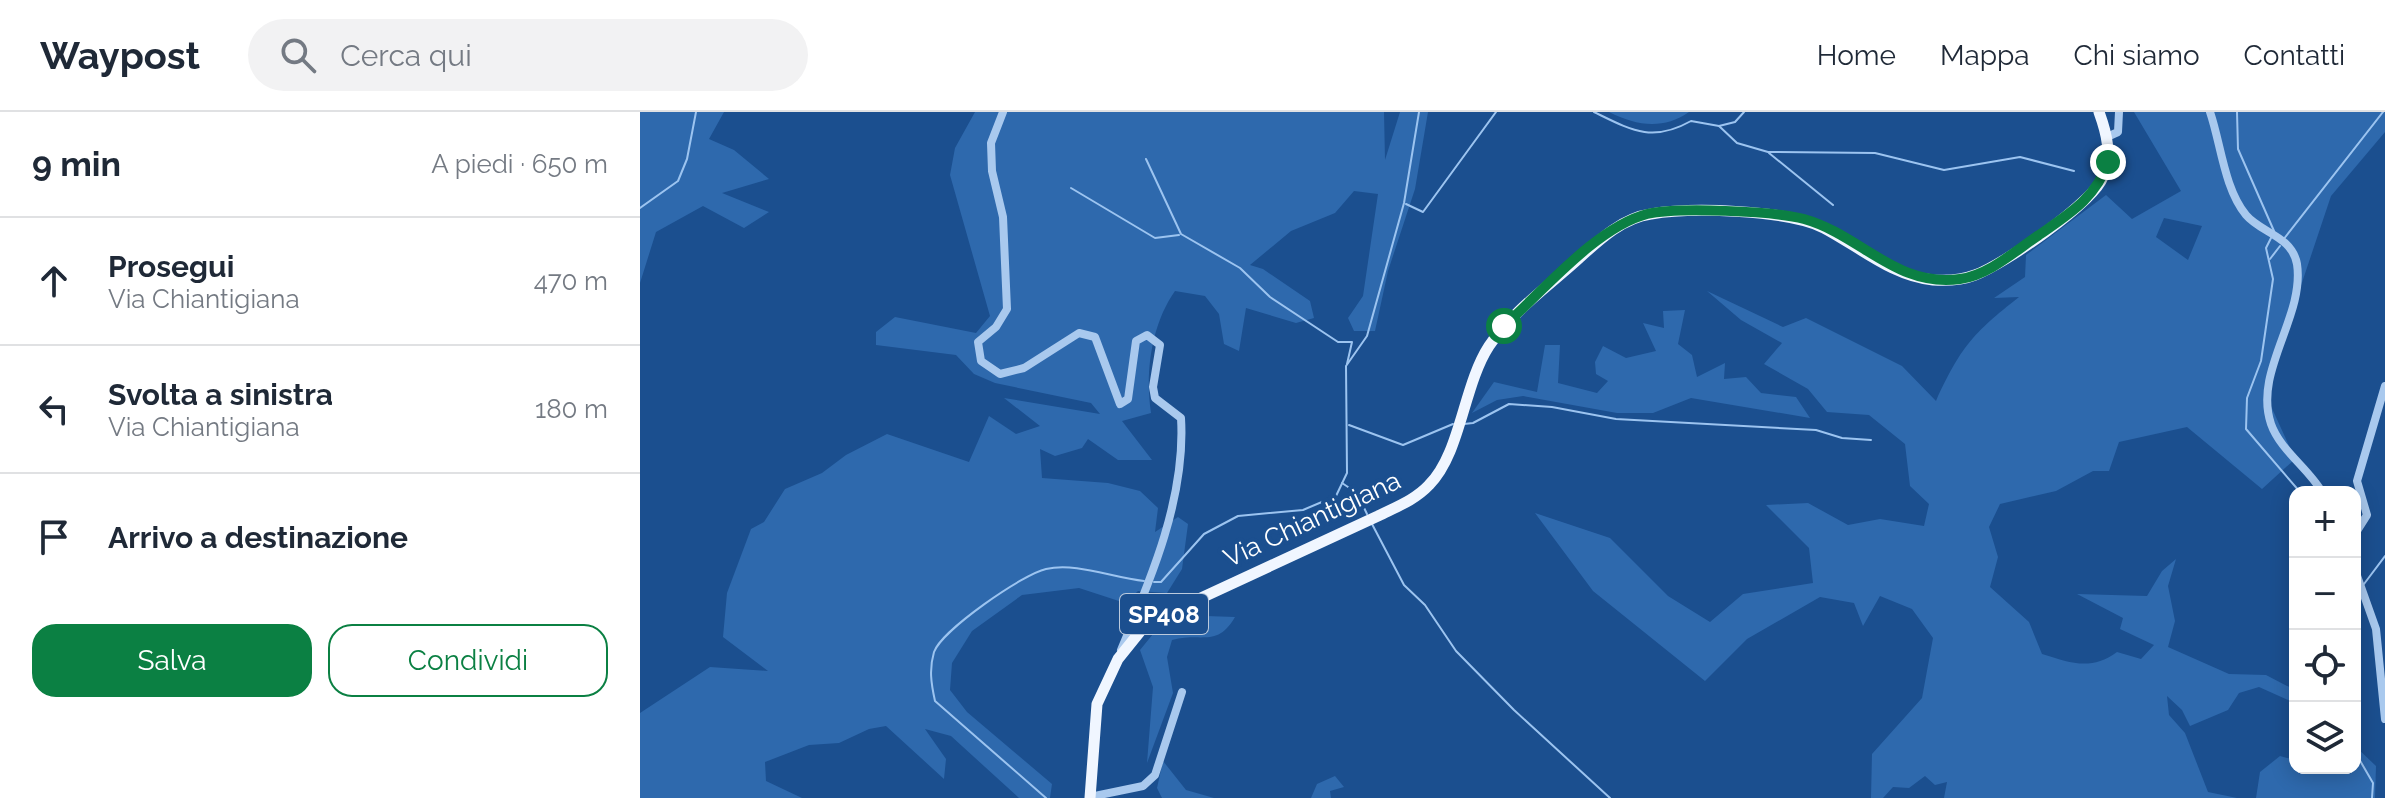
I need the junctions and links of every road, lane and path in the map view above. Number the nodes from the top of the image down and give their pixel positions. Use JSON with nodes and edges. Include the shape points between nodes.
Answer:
{"nodes":[{"id":1,"x":1003,"y":112,"type":"edge"},
{"id":2,"x":2099,"y":112,"type":"edge"},
{"id":3,"x":2119,"y":112,"type":"edge"},
{"id":4,"x":2210,"y":112,"type":"edge"},
{"id":5,"x":2107,"y":137,"type":"junction"},
{"id":6,"x":2385,"y":386,"type":"edge"},
{"id":7,"x":2318,"y":486,"type":"edge"},
{"id":8,"x":2358,"y":486,"type":"edge"},
{"id":9,"x":2361,"y":495,"type":"edge"},
{"id":10,"x":2361,"y":524,"type":"edge"},
{"id":11,"x":2361,"y":587,"type":"edge"},
{"id":12,"x":1118,"y":659,"type":"junction"},
{"id":13,"x":1182,"y":692,"type":"dead end"},
{"id":14,"x":2385,"y":719,"type":"edge"},
{"id":15,"x":1090,"y":797,"type":"edge"}],
"edges":[{"from":1,"to":12,"type":"street","via":[[991,143],[1003,217],[1007,309],[978,342],[981,361],[1000,374],[1024,368],[1079,333],[1095,337],[1120,404],[1128,399],[1136,341],[1147,335],[1160,345],[1155,398],[1181,418],[1183,445],[1164,538]]},
{"from":2,"to":5,"type":"main road","name":"Via Chiantigiana","number":"SP408"},
{"from":3,"to":5,"type":"street","via":[[2118,132]]},
{"from":4,"to":7,"type":"street","via":[[2242,209],[2284,241],[2296,260],[2293,300],[2268,394],[2269,412],[2277,435]]},
{"from":5,"to":12,"type":"main road","name":"Via Chiantigiana","number":"SP408","via":[[2102,180],[2081,206],[1989,269],[1960,279],[1914,277],[1805,219],[1669,212],[1626,222],[1601,238],[1504,326],[1478,366],[1431,484],[1413,499],[1354,528],[1147,623]]},
{"from":6,"to":8,"type":"street","via":[[2359,466]]},
{"from":9,"to":10,"type":"street","via":[[2367,515]]},
{"from":11,"to":14,"type":"street","via":[[2376,629]]},
{"from":12,"to":15,"type":"main road","name":"Via Chiantigiana","number":"SP408","via":[[1097,704]]},
{"from":13,"to":15,"type":"street","via":[[1155,775],[1143,786]]}]}
